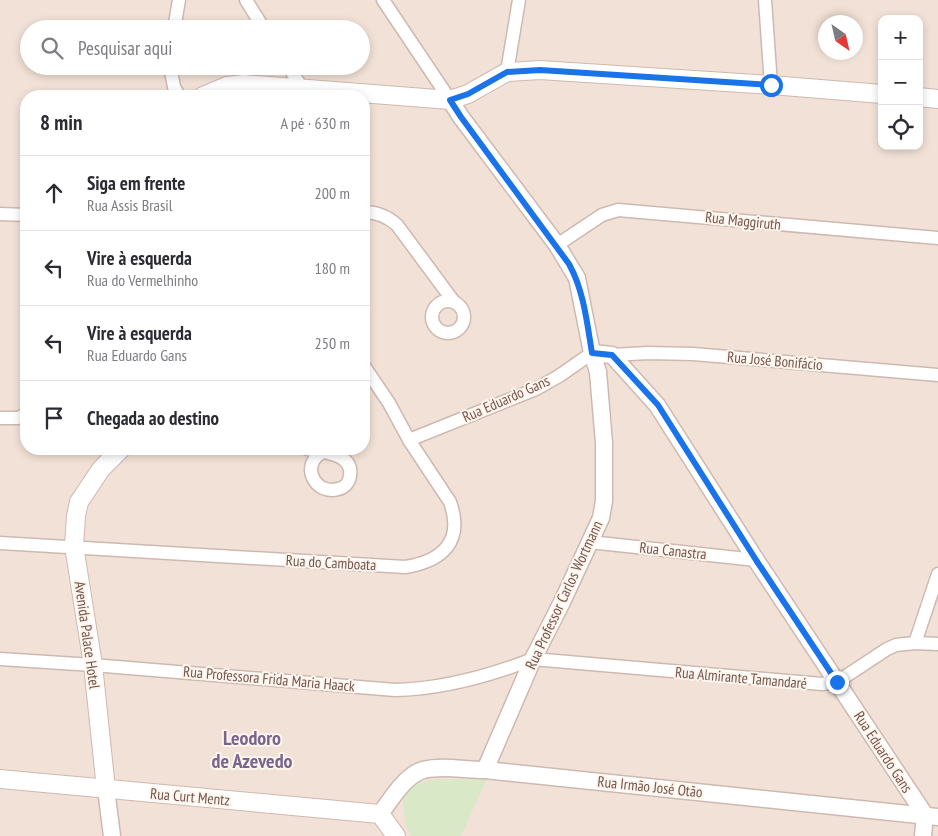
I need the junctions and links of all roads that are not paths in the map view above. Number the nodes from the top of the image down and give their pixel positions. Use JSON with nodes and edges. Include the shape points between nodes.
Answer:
{"nodes":[{"id":1,"x":179,"y":0,"type":"edge"},
{"id":2,"x":246,"y":0,"type":"edge"},
{"id":3,"x":383,"y":0,"type":"edge"},
{"id":4,"x":519,"y":0,"type":"edge"},
{"id":5,"x":764,"y":0,"type":"edge"},
{"id":6,"x":176,"y":20,"type":"edge"},
{"id":7,"x":258,"y":20,"type":"edge"},
{"id":8,"x":507,"y":72,"type":"junction"},
{"id":9,"x":172,"y":75,"type":"edge"},
{"id":10,"x":294,"y":75,"type":"edge"},
{"id":11,"x":771,"y":85,"type":"junction"},
{"id":12,"x":302,"y":88,"type":"junction"},
{"id":13,"x":176,"y":90,"type":"edge"},
{"id":14,"x":217,"y":90,"type":"edge"},
{"id":15,"x":327,"y":90,"type":"edge"},
{"id":16,"x":370,"y":94,"type":"edge"},
{"id":17,"x":878,"y":94,"type":"edge"},
{"id":18,"x":923,"y":98,"type":"edge"},
{"id":19,"x":938,"y":99,"type":"edge"},
{"id":20,"x":450,"y":100,"type":"junction"},
{"id":21,"x":370,"y":213,"type":"edge"},
{"id":22,"x":0,"y":214,"type":"edge"},
{"id":23,"x":20,"y":214,"type":"edge"},
{"id":24,"x":938,"y":238,"type":"edge"},
{"id":25,"x":557,"y":245,"type":"junction"},
{"id":26,"x":454,"y":302,"type":"dead end"},
{"id":27,"x":592,"y":353,"type":"junction"},
{"id":28,"x":612,"y":355,"type":"junction"},
{"id":29,"x":370,"y":375,"type":"edge"},
{"id":30,"x":938,"y":375,"type":"edge"},
{"id":31,"x":20,"y":417,"type":"edge"},
{"id":32,"x":0,"y":418,"type":"edge"},
{"id":33,"x":409,"y":440,"type":"junction"},
{"id":34,"x":115,"y":455,"type":"edge"},
{"id":35,"x":317,"y":455,"type":"edge"},
{"id":36,"x":338,"y":455,"type":"edge"},
{"id":37,"x":590,"y":542,"type":"junction"},
{"id":38,"x":0,"y":543,"type":"edge"},
{"id":39,"x":74,"y":546,"type":"junction"},
{"id":40,"x":756,"y":560,"type":"junction"},
{"id":41,"x":938,"y":574,"type":"edge"},
{"id":42,"x":915,"y":642,"type":"junction"},
{"id":43,"x":938,"y":644,"type":"edge"},
{"id":44,"x":0,"y":659,"type":"edge"},
{"id":45,"x":533,"y":659,"type":"junction"},
{"id":46,"x":93,"y":665,"type":"junction"},
{"id":47,"x":837,"y":682,"type":"junction"},
{"id":48,"x":485,"y":770,"type":"junction"},
{"id":49,"x":0,"y":780,"type":"edge"},
{"id":50,"x":106,"y":789,"type":"junction"},
{"id":51,"x":380,"y":814,"type":"junction"},
{"id":52,"x":931,"y":816,"type":"edge"},
{"id":53,"x":112,"y":836,"type":"edge"},
{"id":54,"x":396,"y":836,"type":"edge"},
{"id":55,"x":923,"y":836,"type":"edge"}],
"edges":[{"from":1,"to":6,"type":"street"},
{"from":2,"to":7,"type":"street"},
{"from":3,"to":20,"type":"street"},
{"from":4,"to":8,"type":"street"},
{"from":5,"to":11,"type":"street"},
{"from":8,"to":11,"type":"main road","via":[[540,70]]},
{"from":8,"to":20,"type":"main road","via":[[468,94]]},
{"from":9,"to":13,"type":"street"},
{"from":10,"to":12,"type":"street"},
{"from":11,"to":17,"type":"main road"},
{"from":12,"to":14,"type":"main road","via":[[244,84]]},
{"from":12,"to":15,"type":"main road"},
{"from":16,"to":20,"type":"main road"},
{"from":18,"to":19,"type":"main road"},
{"from":20,"to":25,"type":"street","name":"Rua Professor Carlos Wortmann"},
{"from":21,"to":26,"type":"street","via":[[389,218],[397,225]]},
{"from":22,"to":23,"type":"street"},
{"from":24,"to":25,"type":"street","name":"Rua Maggiruth","via":[[618,210],[602,215]]},
{"from":25,"to":27,"type":"street","name":"Rua Professor Carlos Wortmann","via":[[577,278]]},
{"from":27,"to":28,"type":"street"},
{"from":27,"to":33,"type":"street","name":"Rua Eduardo Gans","via":[[536,389]]},
{"from":27,"to":37,"type":"street","name":"Rua Professor Carlos Wortmann","via":[[598,372],[604,443],[604,501],[601,518]]},
{"from":28,"to":30,"type":"street","name":"Rua José Bonifácio","via":[[693,354]]},
{"from":28,"to":40,"type":"street","name":"Rua Eduardo Gans","via":[[658,405]]},
{"from":29,"to":33,"type":"street","name":"Rua do Camboata"},
{"from":31,"to":32,"type":"street"},
{"from":33,"to":39,"type":"street","name":"Rua do Camboata","via":[[450,502],[456,522],[452,539],[441,554],[418,565],[405,567]]},
{"from":34,"to":39,"type":"main road","name":"Avenida Palace Hotel","via":[[101,469],[79,502]]},
{"from":35,"to":36,"type":"street","via":[[310,470],[312,479],[319,486],[335,490],[343,488],[351,474],[350,466]]},
{"from":37,"to":40,"type":"street","name":"Rua Canastra"},
{"from":37,"to":45,"type":"street","name":"Rua Professor Carlos Wortmann"},
{"from":38,"to":39,"type":"street","name":"Rua do Camboata"},
{"from":39,"to":46,"type":"main road","name":"Avenida Palace Hotel"},
{"from":40,"to":47,"type":"street","name":"Rua Eduardo Gans"},
{"from":41,"to":42,"type":"street"},
{"from":42,"to":43,"type":"street","name":"Rua Almirante Tamandaré"},
{"from":42,"to":47,"type":"street","name":"Rua Almirante Tamandaré","via":[[896,645]]},
{"from":44,"to":46,"type":"street","name":"Rua Professora Frida Maria Haack"},
{"from":45,"to":46,"type":"street","name":"Rua Professora Frida Maria Haack","via":[[440,686],[395,690]]},
{"from":45,"to":47,"type":"street","name":"Rua Almirante Tamandaré","via":[[810,684]]},
{"from":45,"to":48,"type":"street","name":"Rua Professor Carlos Wortmann"},
{"from":46,"to":50,"type":"main road","name":"Avenida Palace Hotel"},
{"from":47,"to":52,"type":"street","name":"Rua Eduardo Gans"},
{"from":48,"to":51,"type":"street","name":"Rua Irmão José Otão","via":[[422,770],[402,786]]},
{"from":48,"to":52,"type":"street","name":"Rua Irmão José Otão"},
{"from":49,"to":50,"type":"main road","name":"Rua Curt Mentz"},
{"from":50,"to":51,"type":"main road","name":"Rua Curt Mentz"},
{"from":50,"to":53,"type":"street","name":"Avenida Palace Hotel"},
{"from":51,"to":54,"type":"main road"},
{"from":52,"to":55,"type":"street"}]}
